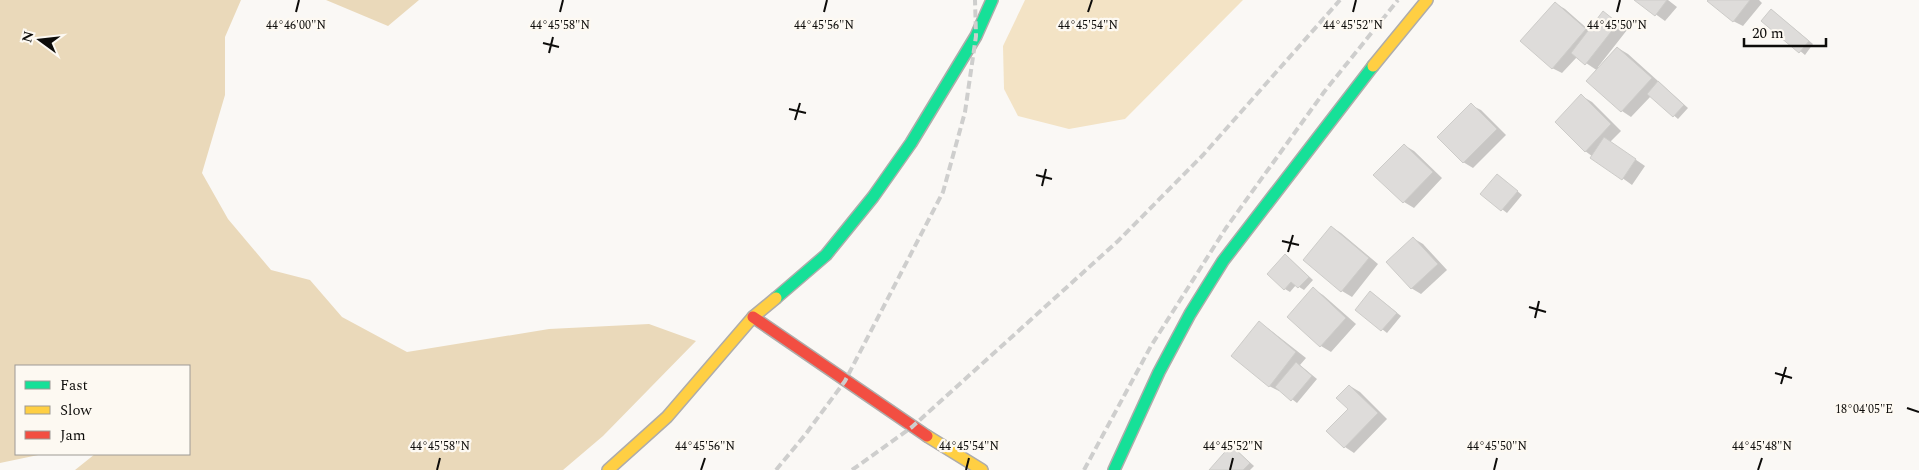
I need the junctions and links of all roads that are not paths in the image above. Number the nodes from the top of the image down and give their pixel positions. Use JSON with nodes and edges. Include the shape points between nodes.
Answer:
{"nodes":[{"id":1,"x":992,"y":0,"type":"edge"},
{"id":2,"x":1427,"y":0,"type":"edge"},
{"id":3,"x":753,"y":317,"type":"junction"},
{"id":4,"x":608,"y":470,"type":"edge"},
{"id":5,"x":982,"y":470,"type":"edge"},
{"id":6,"x":1114,"y":470,"type":"edge"}],
"edges":[{"from":1,"to":3,"type":"street","via":[[971,44],[873,197],[826,255]]},
{"from":2,"to":6,"type":"street","via":[[1356,85],[1223,261],[1159,372]]},
{"from":3,"to":4,"type":"street","via":[[667,417]]},
{"from":3,"to":5,"type":"street","via":[[912,427]]}]}
